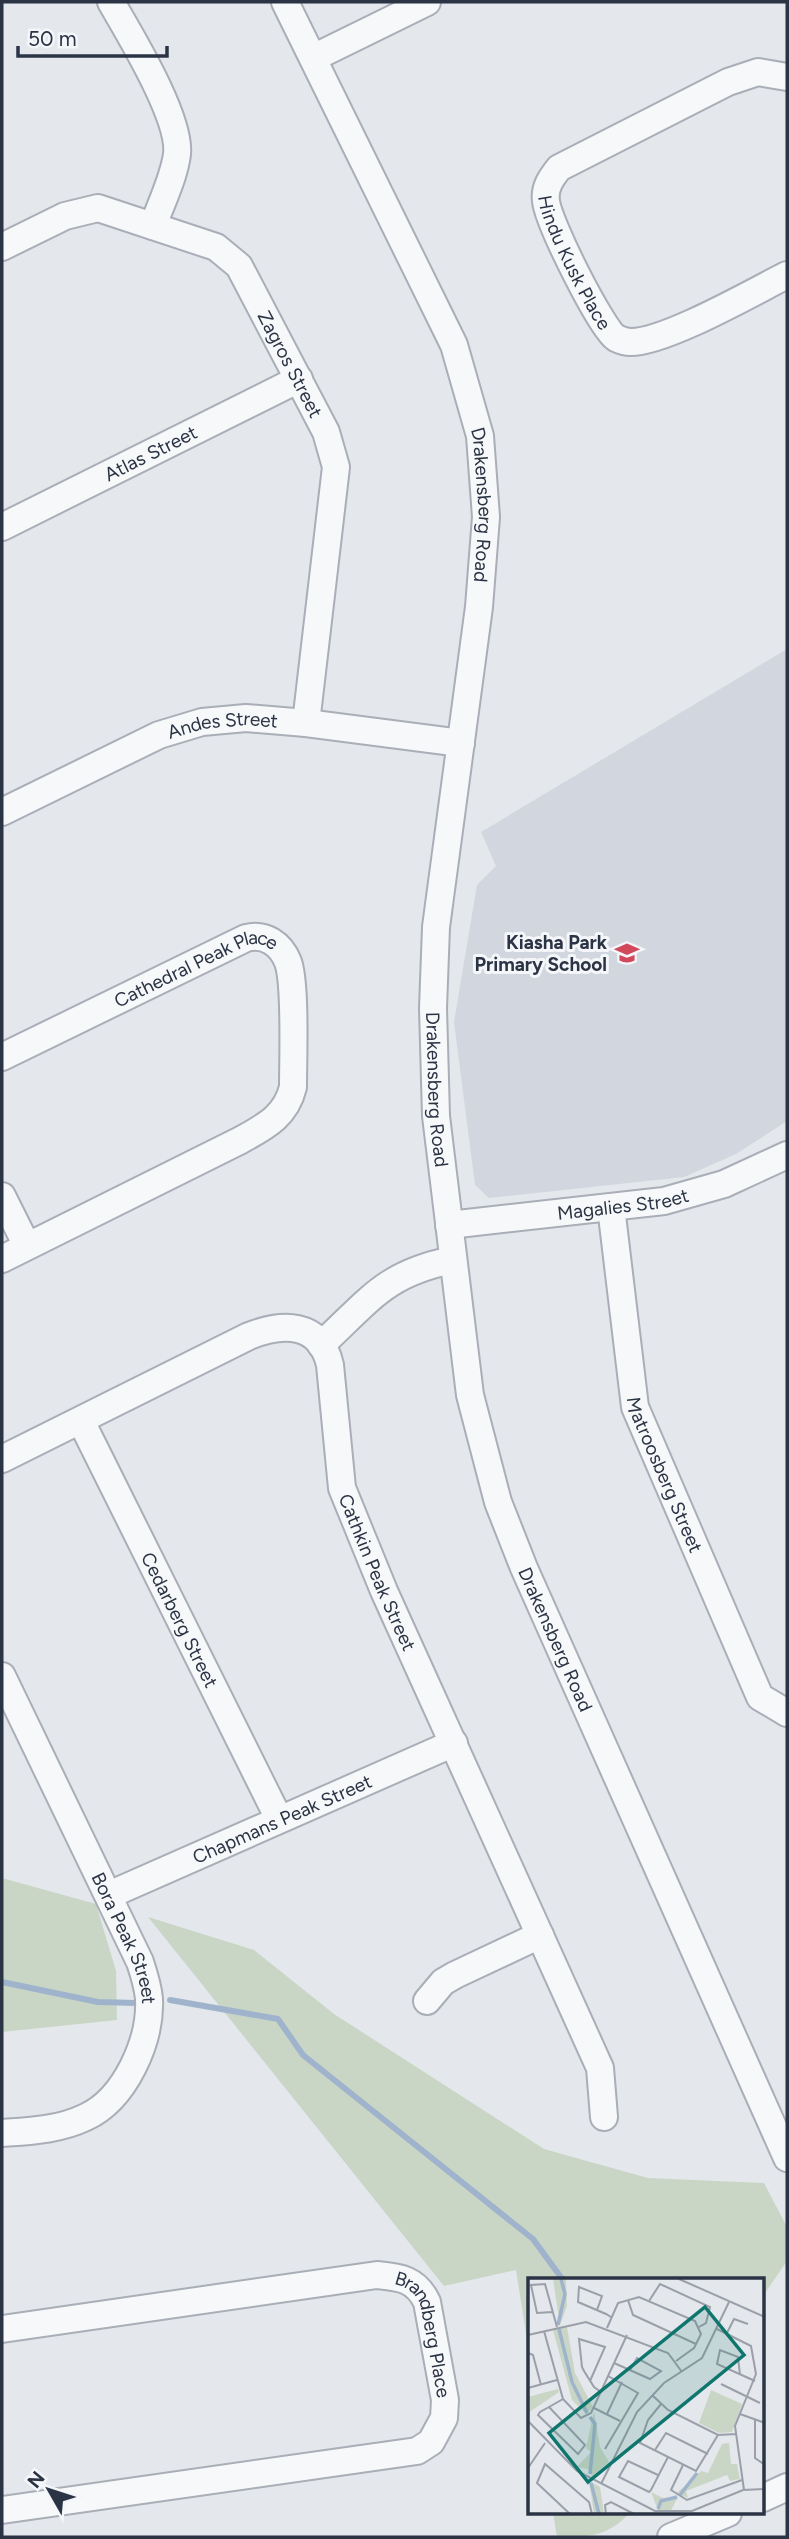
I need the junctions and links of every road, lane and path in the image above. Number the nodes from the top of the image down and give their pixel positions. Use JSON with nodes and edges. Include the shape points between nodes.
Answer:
{"nodes":[{"id":1,"x":111,"y":2,"type":"edge"},
{"id":2,"x":285,"y":2,"type":"edge"},
{"id":3,"x":427,"y":2,"type":"edge"},
{"id":4,"x":313,"y":58,"type":"junction"},
{"id":5,"x":787,"y":77,"type":"edge"},
{"id":6,"x":153,"y":226,"type":"junction"},
{"id":7,"x":2,"y":247,"type":"edge"},
{"id":8,"x":787,"y":275,"type":"edge"},
{"id":9,"x":299,"y":379,"type":"junction"},
{"id":10,"x":2,"y":527,"type":"edge"},
{"id":11,"x":306,"y":723,"type":"junction"},
{"id":12,"x":461,"y":743,"type":"junction"},
{"id":13,"x":2,"y":812,"type":"edge"},
{"id":14,"x":2,"y":1057,"type":"edge"},
{"id":15,"x":787,"y":1156,"type":"edge"},
{"id":16,"x":2,"y":1196,"type":"edge"},
{"id":17,"x":611,"y":1207,"type":"junction"},
{"id":18,"x":449,"y":1225,"type":"junction"},
{"id":19,"x":27,"y":1246,"type":"junction"},
{"id":20,"x":2,"y":1259,"type":"edge"},
{"id":21,"x":453,"y":1259,"type":"junction"},
{"id":22,"x":321,"y":1345,"type":"junction"},
{"id":23,"x":82,"y":1421,"type":"junction"},
{"id":24,"x":2,"y":1459,"type":"edge"},
{"id":25,"x":5,"y":1690,"type":"edge"},
{"id":26,"x":787,"y":1713,"type":"edge"},
{"id":27,"x":454,"y":1744,"type":"junction"},
{"id":28,"x":279,"y":1819,"type":"junction"},
{"id":29,"x":109,"y":1895,"type":"junction"},
{"id":30,"x":540,"y":1935,"type":"junction"},
{"id":31,"x":427,"y":2001,"type":"dead end"},
{"id":32,"x":604,"y":2117,"type":"dead end"},
{"id":33,"x":2,"y":2133,"type":"edge"},
{"id":34,"x":787,"y":2158,"type":"edge"},
{"id":35,"x":2,"y":2329,"type":"edge"},
{"id":36,"x":787,"y":2487,"type":"edge"},
{"id":37,"x":764,"y":2498,"type":"edge"},
{"id":38,"x":2,"y":2510,"type":"edge"},
{"id":39,"x":726,"y":2514,"type":"edge"},
{"id":40,"x":671,"y":2537,"type":"edge"}],
"edges":[{"from":1,"to":6,"type":"street","via":[[170,115],[177,145]]},
{"from":2,"to":4,"type":"street","name":"Drakensberg Road"},
{"from":3,"to":4,"type":"street"},
{"from":4,"to":12,"type":"street","name":"Drakensberg Road","via":[[454,345],[480,436],[486,517]]},
{"from":5,"to":8,"type":"street","name":"Hindu Kusk Place","via":[[758,72],[728,82],[559,168],[545,199],[562,246],[605,324],[615,337],[629,342],[654,339]]},
{"from":6,"to":7,"type":"street","name":"Zagros Street","via":[[105,209],[88,209]]},
{"from":6,"to":9,"type":"street","name":"Zagros Street","via":[[216,247],[231,257]]},
{"from":9,"to":10,"type":"street","name":"Atlas Street"},
{"from":9,"to":11,"type":"street","name":"Zagros Street","via":[[326,432],[336,467]]},
{"from":11,"to":12,"type":"street","name":"Andes Street"},
{"from":11,"to":13,"type":"street","name":"Andes Street","via":[[246,718],[181,728]]},
{"from":12,"to":18,"type":"street","name":"Drakensberg Road","via":[[436,927],[433,1008],[436,1116]]},
{"from":14,"to":19,"type":"street","name":"Cathedral Peak Place","via":[[246,937],[277,944],[289,966],[293,1087],[276,1120]]},
{"from":15,"to":17,"type":"street","name":"Magalies Street","via":[[693,1194]]},
{"from":16,"to":19,"type":"street"},
{"from":17,"to":18,"type":"street","name":"Magalies Street"},
{"from":17,"to":26,"type":"street","name":"Matroosberg Street","via":[[635,1407],[761,1697]]},
{"from":18,"to":21,"type":"street","name":"Drakensberg Road"},
{"from":19,"to":20,"type":"street","name":"Cathedral Peak Place"},
{"from":21,"to":22,"type":"street","via":[[418,1266],[391,1281]]},
{"from":21,"to":34,"type":"street","name":"Drakensberg Road","via":[[470,1395],[498,1502]]},
{"from":22,"to":23,"type":"street","via":[[301,1330],[273,1327]]},
{"from":22,"to":27,"type":"street","name":"Cathkin Peak Street","via":[[330,1365],[342,1488]]},
{"from":23,"to":24,"type":"street"},
{"from":23,"to":28,"type":"street","name":"Cedarberg Street"},
{"from":25,"to":29,"type":"street","name":"Bora Peak Street"},
{"from":27,"to":28,"type":"street","name":"Chapmans Peak Street"},
{"from":27,"to":30,"type":"street","name":"Cathkin Peak Street"},
{"from":28,"to":29,"type":"street","name":"Chapmans Peak Street"},
{"from":29,"to":33,"type":"street","name":"Bora Peak Street","via":[[146,1980],[149,2013],[140,2049],[114,2094],[91,2115],[53,2129]]},
{"from":30,"to":31,"type":"street","via":[[443,1982]]},
{"from":30,"to":32,"type":"street","name":"Cathkin Peak Street","via":[[600,2068]]},
{"from":35,"to":38,"type":"street","name":"Brandberg Place","via":[[377,2275],[401,2277],[421,2290],[427,2302],[445,2400],[439,2432],[417,2451]]},
{"from":36,"to":37,"type":"street"},
{"from":39,"to":40,"type":"street"}]}
